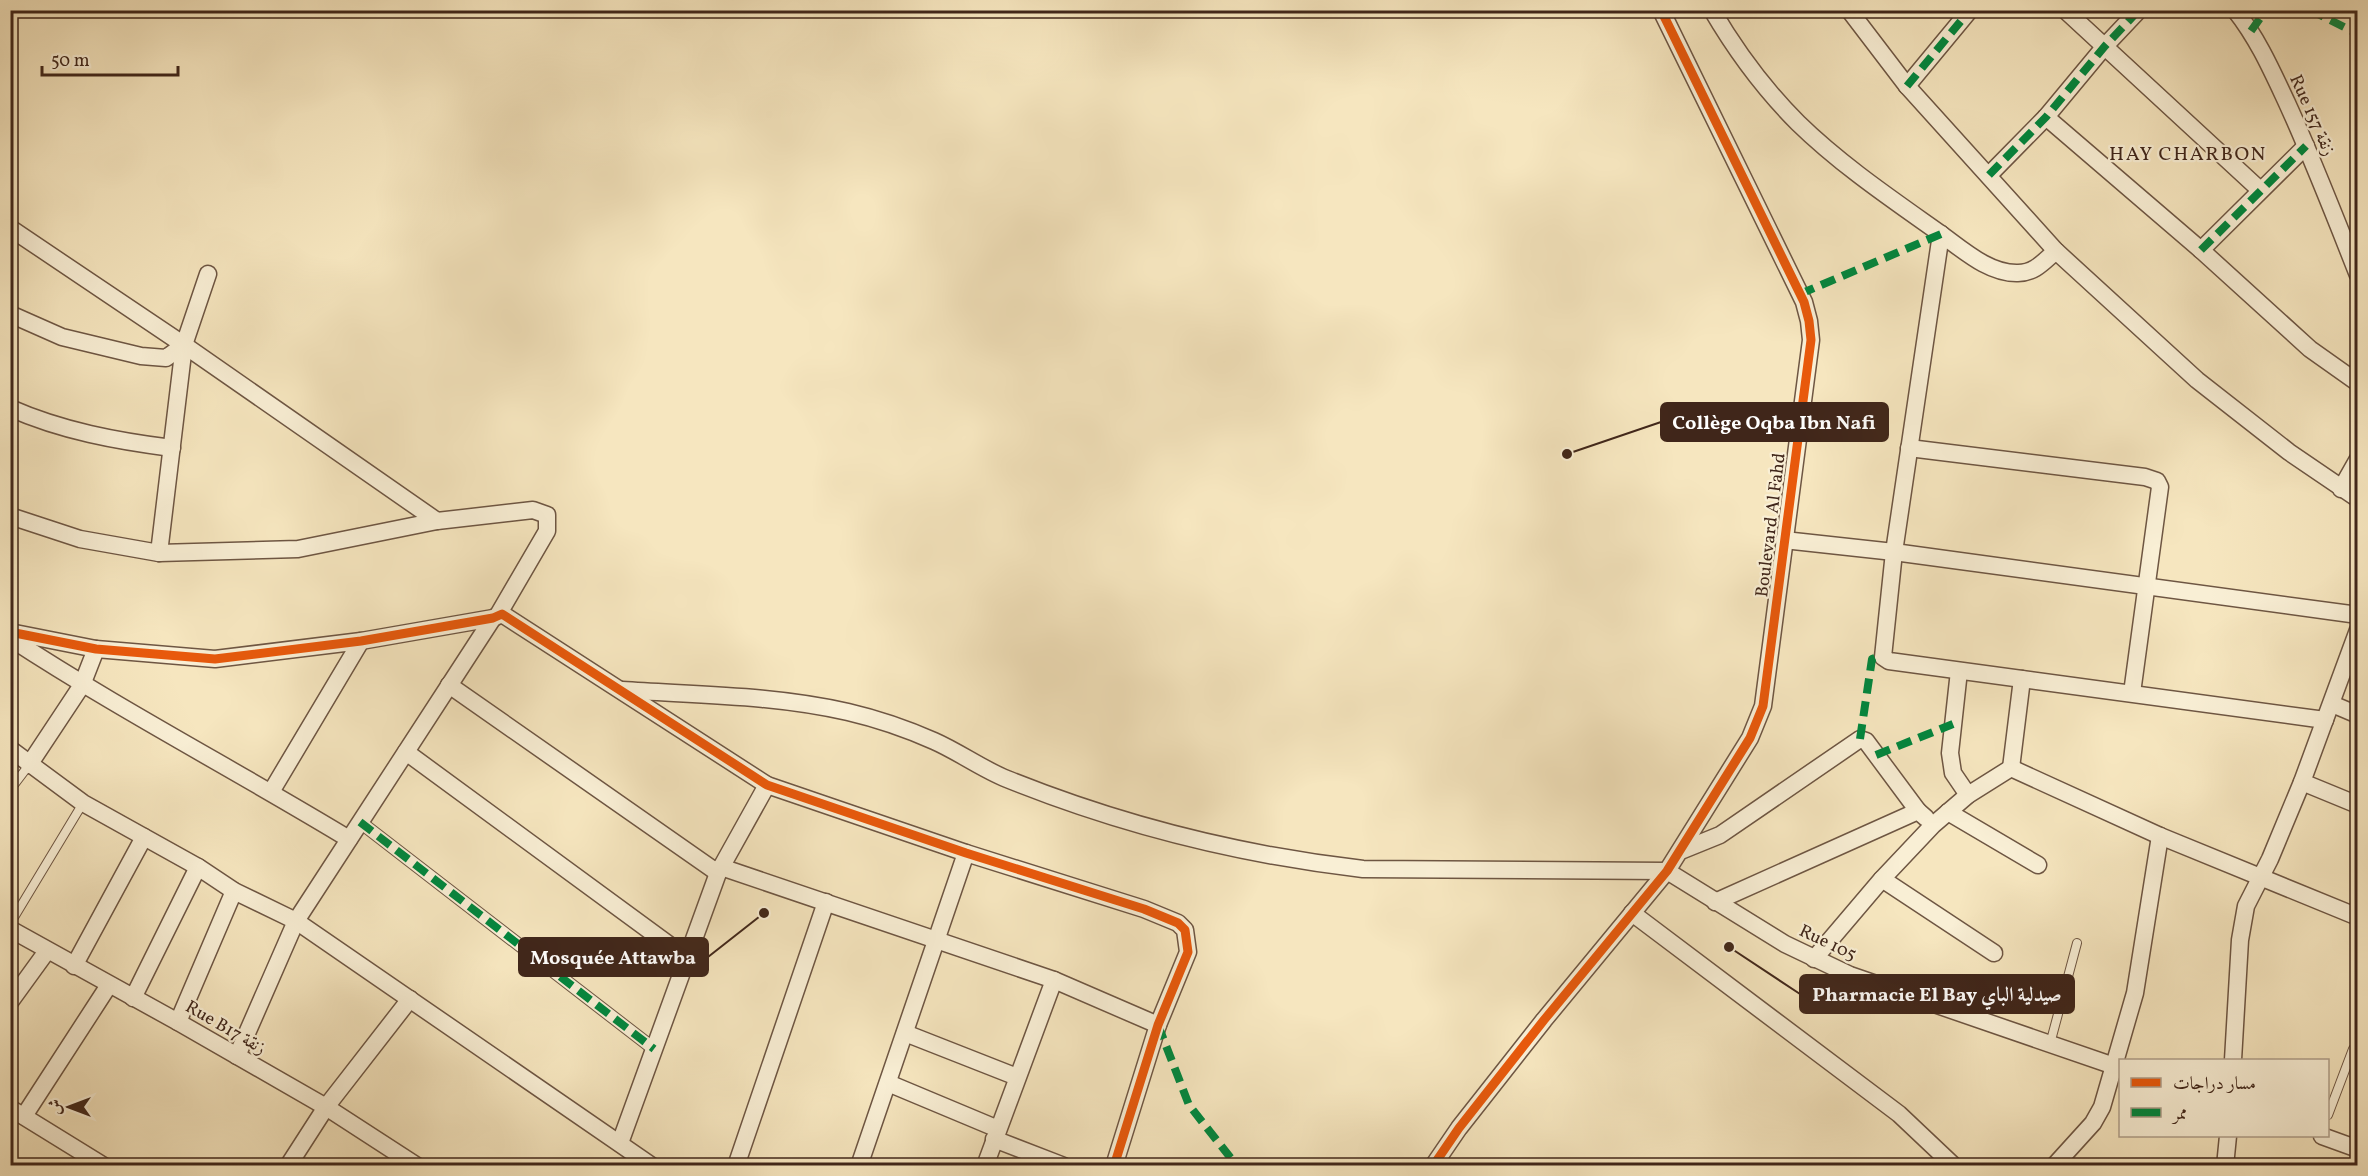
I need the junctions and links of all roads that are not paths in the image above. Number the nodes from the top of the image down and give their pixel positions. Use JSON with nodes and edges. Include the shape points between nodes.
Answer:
{"nodes":[{"id":1,"x":1660,"y":10,"type":"edge"},
{"id":2,"x":1712,"y":10,"type":"edge"},
{"id":3,"x":1849,"y":10,"type":"edge"},
{"id":4,"x":1970,"y":10,"type":"edge"},
{"id":5,"x":2064,"y":10,"type":"edge"},
{"id":6,"x":2139,"y":10,"type":"edge"},
{"id":7,"x":2235,"y":10,"type":"edge"},
{"id":8,"x":2105,"y":46,"type":"junction"},
{"id":9,"x":1907,"y":86,"type":"junction"},
{"id":10,"x":2046,"y":117,"type":"junction"},
{"id":11,"x":2306,"y":146,"type":"junction"},
{"id":12,"x":1989,"y":175,"type":"junction"},
{"id":13,"x":2260,"y":190,"type":"junction"},
{"id":14,"x":10,"y":228,"type":"edge"},
{"id":15,"x":1941,"y":234,"type":"junction"},
{"id":16,"x":2201,"y":250,"type":"junction"},
{"id":17,"x":2056,"y":251,"type":"junction"},
{"id":18,"x":208,"y":274,"type":"dead end"},
{"id":19,"x":2358,"y":275,"type":"edge"},
{"id":20,"x":10,"y":314,"type":"edge"},
{"id":21,"x":184,"y":345,"type":"junction"},
{"id":22,"x":2358,"y":383,"type":"edge"},
{"id":23,"x":10,"y":408,"type":"edge"},
{"id":24,"x":172,"y":448,"type":"junction"},
{"id":25,"x":1909,"y":448,"type":"junction"},
{"id":26,"x":2358,"y":459,"type":"edge"},
{"id":27,"x":2341,"y":489,"type":"junction"},
{"id":28,"x":2358,"y":499,"type":"edge"},
{"id":29,"x":10,"y":516,"type":"edge"},
{"id":30,"x":437,"y":522,"type":"junction"},
{"id":31,"x":1784,"y":540,"type":"junction"},
{"id":32,"x":1894,"y":552,"type":"junction"},
{"id":33,"x":159,"y":553,"type":"junction"},
{"id":34,"x":2147,"y":588,"type":"junction"},
{"id":35,"x":2358,"y":615,"type":"edge"},
{"id":36,"x":496,"y":616,"type":"junction"},
{"id":37,"x":2358,"y":630,"type":"edge"},
{"id":38,"x":10,"y":632,"type":"edge"},
{"id":39,"x":10,"y":638,"type":"edge"},
{"id":40,"x":361,"y":641,"type":"junction"},
{"id":41,"x":96,"y":649,"type":"junction"},
{"id":42,"x":1959,"y":671,"type":"junction"},
{"id":43,"x":2022,"y":680,"type":"junction"},
{"id":44,"x":82,"y":685,"type":"junction"},
{"id":45,"x":449,"y":685,"type":"junction"},
{"id":46,"x":621,"y":690,"type":"junction"},
{"id":47,"x":2132,"y":693,"type":"junction"},
{"id":48,"x":2332,"y":704,"type":"junction"},
{"id":49,"x":2358,"y":715,"type":"edge"},
{"id":50,"x":2325,"y":720,"type":"junction"},
{"id":51,"x":10,"y":749,"type":"edge"},
{"id":52,"x":406,"y":752,"type":"junction"},
{"id":53,"x":29,"y":765,"type":"junction"},
{"id":54,"x":2011,"y":768,"type":"junction"},
{"id":55,"x":2302,"y":782,"type":"junction"},
{"id":56,"x":766,"y":785,"type":"junction"},
{"id":57,"x":10,"y":790,"type":"edge"},
{"id":58,"x":271,"y":792,"type":"junction"},
{"id":59,"x":1968,"y":795,"type":"junction"},
{"id":60,"x":82,"y":803,"type":"junction"},
{"id":61,"x":2358,"y":805,"type":"edge"},
{"id":62,"x":1918,"y":811,"type":"junction"},
{"id":63,"x":1948,"y":812,"type":"junction"},
{"id":64,"x":360,"y":822,"type":"junction"},
{"id":65,"x":1933,"y":825,"type":"junction"},
{"id":66,"x":2160,"y":836,"type":"junction"},
{"id":67,"x":144,"y":837,"type":"junction"},
{"id":68,"x":349,"y":839,"type":"junction"},
{"id":69,"x":1683,"y":850,"type":"junction"},
{"id":70,"x":966,"y":853,"type":"junction"},
{"id":71,"x":2037,"y":865,"type":"dead end"},
{"id":72,"x":198,"y":867,"type":"junction"},
{"id":73,"x":719,"y":870,"type":"junction"},
{"id":74,"x":1667,"y":871,"type":"junction"},
{"id":75,"x":2261,"y":876,"type":"junction"},
{"id":76,"x":1882,"y":879,"type":"junction"},
{"id":77,"x":234,"y":891,"type":"junction"},
{"id":78,"x":826,"y":902,"type":"junction"},
{"id":79,"x":1715,"y":902,"type":"junction"},
{"id":80,"x":1632,"y":914,"type":"junction"},
{"id":81,"x":2358,"y":916,"type":"edge"},
{"id":82,"x":296,"y":921,"type":"junction"},
{"id":83,"x":10,"y":924,"type":"edge"},
{"id":84,"x":10,"y":929,"type":"edge"},
{"id":85,"x":937,"y":938,"type":"junction"},
{"id":86,"x":2077,"y":943,"type":"dead end"},
{"id":87,"x":47,"y":951,"type":"junction"},
{"id":88,"x":1994,"y":953,"type":"dead end"},
{"id":89,"x":687,"y":958,"type":"junction"},
{"id":90,"x":1814,"y":959,"type":"junction"},
{"id":91,"x":74,"y":966,"type":"junction"},
{"id":92,"x":1054,"y":980,"type":"junction"},
{"id":93,"x":109,"y":985,"type":"junction"},
{"id":94,"x":133,"y":998,"type":"junction"},
{"id":95,"x":410,"y":999,"type":"junction"},
{"id":96,"x":10,"y":1002,"type":"edge"},
{"id":97,"x":178,"y":1022,"type":"junction"},
{"id":98,"x":1158,"y":1025,"type":"junction"},
{"id":99,"x":906,"y":1033,"type":"junction"},
{"id":100,"x":2050,"y":1045,"type":"junction"},
{"id":101,"x":654,"y":1049,"type":"junction"},
{"id":102,"x":2353,"y":1049,"type":"dead end"},
{"id":103,"x":237,"y":1056,"type":"junction"},
{"id":104,"x":2233,"y":1059,"type":"edge"},
{"id":105,"x":2117,"y":1067,"type":"edge"},
{"id":106,"x":1017,"y":1077,"type":"junction"},
{"id":107,"x":888,"y":1083,"type":"junction"},
{"id":108,"x":326,"y":1107,"type":"junction"},
{"id":109,"x":17,"y":1112,"type":"edge"},
{"id":110,"x":2329,"y":1112,"type":"edge"},
{"id":111,"x":996,"y":1134,"type":"junction"},
{"id":112,"x":2228,"y":1137,"type":"edge"},
{"id":113,"x":2325,"y":1137,"type":"edge"},
{"id":114,"x":620,"y":1143,"type":"junction"},
{"id":115,"x":2358,"y":1149,"type":"edge"},
{"id":116,"x":104,"y":1166,"type":"edge"},
{"id":117,"x":288,"y":1166,"type":"edge"},
{"id":118,"x":417,"y":1166,"type":"edge"},
{"id":119,"x":652,"y":1166,"type":"edge"},
{"id":120,"x":736,"y":1166,"type":"edge"},
{"id":121,"x":859,"y":1166,"type":"edge"},
{"id":122,"x":985,"y":1166,"type":"edge"},
{"id":123,"x":1064,"y":1166,"type":"edge"},
{"id":124,"x":1114,"y":1166,"type":"edge"},
{"id":125,"x":1433,"y":1166,"type":"edge"},
{"id":126,"x":1954,"y":1166,"type":"edge"},
{"id":127,"x":2054,"y":1166,"type":"edge"},
{"id":128,"x":2225,"y":1166,"type":"edge"}],
"edges":[{"from":1,"to":31,"type":"street","name":"Boulevard Al Fahd","via":[[1808,313],[1811,340]]},
{"from":2,"to":15,"type":"street","via":[[1733,45],[1798,123],[1847,166]]},
{"from":3,"to":9,"type":"street"},
{"from":4,"to":9,"type":"street"},
{"from":5,"to":8,"type":"street"},
{"from":6,"to":8,"type":"street"},
{"from":7,"to":11,"type":"street","name":"Rue 157 زنقة","via":[[2260,47]]},
{"from":8,"to":10,"type":"street"},
{"from":8,"to":13,"type":"street"},
{"from":9,"to":12,"type":"street"},
{"from":10,"to":12,"type":"street"},
{"from":10,"to":16,"type":"street"},
{"from":11,"to":13,"type":"street"},
{"from":11,"to":19,"type":"street","name":"Rue 157 زنقة"},
{"from":12,"to":17,"type":"street"},
{"from":13,"to":16,"type":"street"},
{"from":14,"to":21,"type":"street"},
{"from":15,"to":17,"type":"street","via":[[1983,263],[2015,273],[2036,268]]},
{"from":15,"to":25,"type":"street"},
{"from":16,"to":22,"type":"street","via":[[2310,349]]},
{"from":17,"to":27,"type":"street","via":[[2197,380]]},
{"from":18,"to":21,"type":"street"},
{"from":20,"to":21,"type":"street","via":[[62,337],[141,356],[166,358]]},
{"from":21,"to":24,"type":"street"},
{"from":21,"to":30,"type":"street"},
{"from":23,"to":24,"type":"street","via":[[110,440]]},
{"from":24,"to":33,"type":"street"},
{"from":25,"to":32,"type":"street"},
{"from":25,"to":34,"type":"street","via":[[2157,481],[2160,487]]},
{"from":26,"to":27,"type":"street"},
{"from":27,"to":28,"type":"street"},
{"from":29,"to":33,"type":"street","via":[[80,539]]},
{"from":30,"to":33,"type":"street","via":[[298,549]]},
{"from":30,"to":36,"type":"street","via":[[533,510],[547,515],[547,531]]},
{"from":31,"to":32,"type":"street"},
{"from":31,"to":69,"type":"street","name":"Boulevard Al Fahd","via":[[1764,706],[1750,738]]},
{"from":32,"to":34,"type":"street"},
{"from":32,"to":42,"type":"street","via":[[1883,657],[1888,661]]},
{"from":34,"to":35,"type":"street"},
{"from":34,"to":47,"type":"street"},
{"from":36,"to":40,"type":"street"},
{"from":36,"to":45,"type":"street"},
{"from":36,"to":46,"type":"street","via":[[508,617]]},
{"from":37,"to":48,"type":"street"},
{"from":38,"to":41,"type":"street"},
{"from":39,"to":44,"type":"street"},
{"from":40,"to":41,"type":"street","via":[[215,659]]},
{"from":40,"to":58,"type":"street"},
{"from":41,"to":44,"type":"street"},
{"from":42,"to":43,"type":"street"},
{"from":42,"to":59,"type":"street","via":[[1950,753],[1953,773]]},
{"from":43,"to":47,"type":"street"},
{"from":43,"to":54,"type":"street"},
{"from":44,"to":53,"type":"street"},
{"from":44,"to":58,"type":"street"},
{"from":45,"to":52,"type":"street"},
{"from":45,"to":73,"type":"street"},
{"from":46,"to":56,"type":"street"},
{"from":46,"to":74,"type":"street","via":[[775,701],[849,712],[894,725],[1004,778],[1078,806],[1161,832],[1322,865],[1363,869]]},
{"from":47,"to":50,"type":"street"},
{"from":48,"to":49,"type":"street"},
{"from":48,"to":50,"type":"street"},
{"from":50,"to":55,"type":"street"},
{"from":51,"to":53,"type":"street"},
{"from":52,"to":64,"type":"street"},
{"from":52,"to":89,"type":"street"},
{"from":53,"to":57,"type":"lane"},
{"from":53,"to":60,"type":"street"},
{"from":54,"to":59,"type":"street"},
{"from":54,"to":66,"type":"street"},
{"from":55,"to":61,"type":"street"},
{"from":55,"to":75,"type":"street"},
{"from":56,"to":70,"type":"street"},
{"from":56,"to":73,"type":"street"},
{"from":58,"to":68,"type":"street"},
{"from":59,"to":63,"type":"street"},
{"from":60,"to":67,"type":"street"},
{"from":60,"to":83,"type":"lane"},
{"from":62,"to":65,"type":"street"},
{"from":62,"to":69,"type":"street","via":[[1866,741],[1860,739],[1720,835]]},
{"from":62,"to":79,"type":"street"},
{"from":63,"to":65,"type":"street"},
{"from":63,"to":71,"type":"street"},
{"from":64,"to":68,"type":"street"},
{"from":64,"to":101,"type":"street"},
{"from":65,"to":76,"type":"street"},
{"from":66,"to":75,"type":"street"},
{"from":66,"to":105,"type":"street","via":[[2135,993]]},
{"from":67,"to":72,"type":"street"},
{"from":67,"to":91,"type":"street"},
{"from":68,"to":82,"type":"street"},
{"from":69,"to":74,"type":"street","name":"Boulevard Al Fahd"},
{"from":70,"to":85,"type":"street"},
{"from":70,"to":98,"type":"street","via":[[1178,923],[1185,930],[1188,952]]},
{"from":72,"to":77,"type":"street"},
{"from":72,"to":94,"type":"street"},
{"from":73,"to":78,"type":"street"},
{"from":73,"to":89,"type":"street"},
{"from":74,"to":79,"type":"street","name":"Rue 105"},
{"from":74,"to":80,"type":"street","name":"Boulevard Al Fahd"},
{"from":75,"to":81,"type":"street"},
{"from":75,"to":104,"type":"street","via":[[2242,923]]},
{"from":76,"to":88,"type":"street"},
{"from":76,"to":90,"type":"street"},
{"from":77,"to":82,"type":"street"},
{"from":77,"to":97,"type":"street"},
{"from":78,"to":85,"type":"street"},
{"from":78,"to":120,"type":"street"},
{"from":79,"to":90,"type":"street","name":"Rue 105"},
{"from":80,"to":125,"type":"street","name":"Boulevard Al Fahd","via":[[1544,1020]]},
{"from":80,"to":126,"type":"street","via":[[1899,1114]]},
{"from":82,"to":95,"type":"street"},
{"from":82,"to":103,"type":"street"},
{"from":84,"to":87,"type":"street","name":"Rue B17 زنقة"},
{"from":85,"to":92,"type":"street"},
{"from":85,"to":99,"type":"street"},
{"from":86,"to":100,"type":"lane"},
{"from":87,"to":91,"type":"street","name":"Rue B17 زنقة"},
{"from":87,"to":96,"type":"street"},
{"from":89,"to":101,"type":"street"},
{"from":90,"to":100,"type":"street","name":"Rue 105","via":[[1890,990]]},
{"from":91,"to":93,"type":"street","name":"Rue B17 زنقة"},
{"from":92,"to":98,"type":"street"},
{"from":92,"to":106,"type":"street"},
{"from":93,"to":94,"type":"street","name":"Rue B17 زنقة"},
{"from":93,"to":109,"type":"street"},
{"from":94,"to":97,"type":"street","name":"Rue B17 زنقة"},
{"from":95,"to":108,"type":"street"},
{"from":95,"to":114,"type":"street"},
{"from":97,"to":103,"type":"street","name":"Rue B17 زنقة"},
{"from":98,"to":124,"type":"street"},
{"from":99,"to":106,"type":"street"},
{"from":99,"to":107,"type":"street"},
{"from":100,"to":105,"type":"street","name":"Rue 105"},
{"from":101,"to":114,"type":"street"},
{"from":102,"to":110,"type":"lane"},
{"from":103,"to":108,"type":"street","name":"Rue B17 زنقة"},
{"from":105,"to":127,"type":"street","via":[[2093,1123]]},
{"from":106,"to":111,"type":"street"},
{"from":107,"to":111,"type":"street"},
{"from":107,"to":121,"type":"street"},
{"from":108,"to":117,"type":"street"},
{"from":108,"to":118,"type":"street","name":"Rue B17 زنقة"},
{"from":109,"to":116,"type":"street"},
{"from":111,"to":122,"type":"street"},
{"from":111,"to":123,"type":"street"},
{"from":112,"to":128,"type":"street"},
{"from":113,"to":115,"type":"street"},
{"from":114,"to":119,"type":"street"}]}
